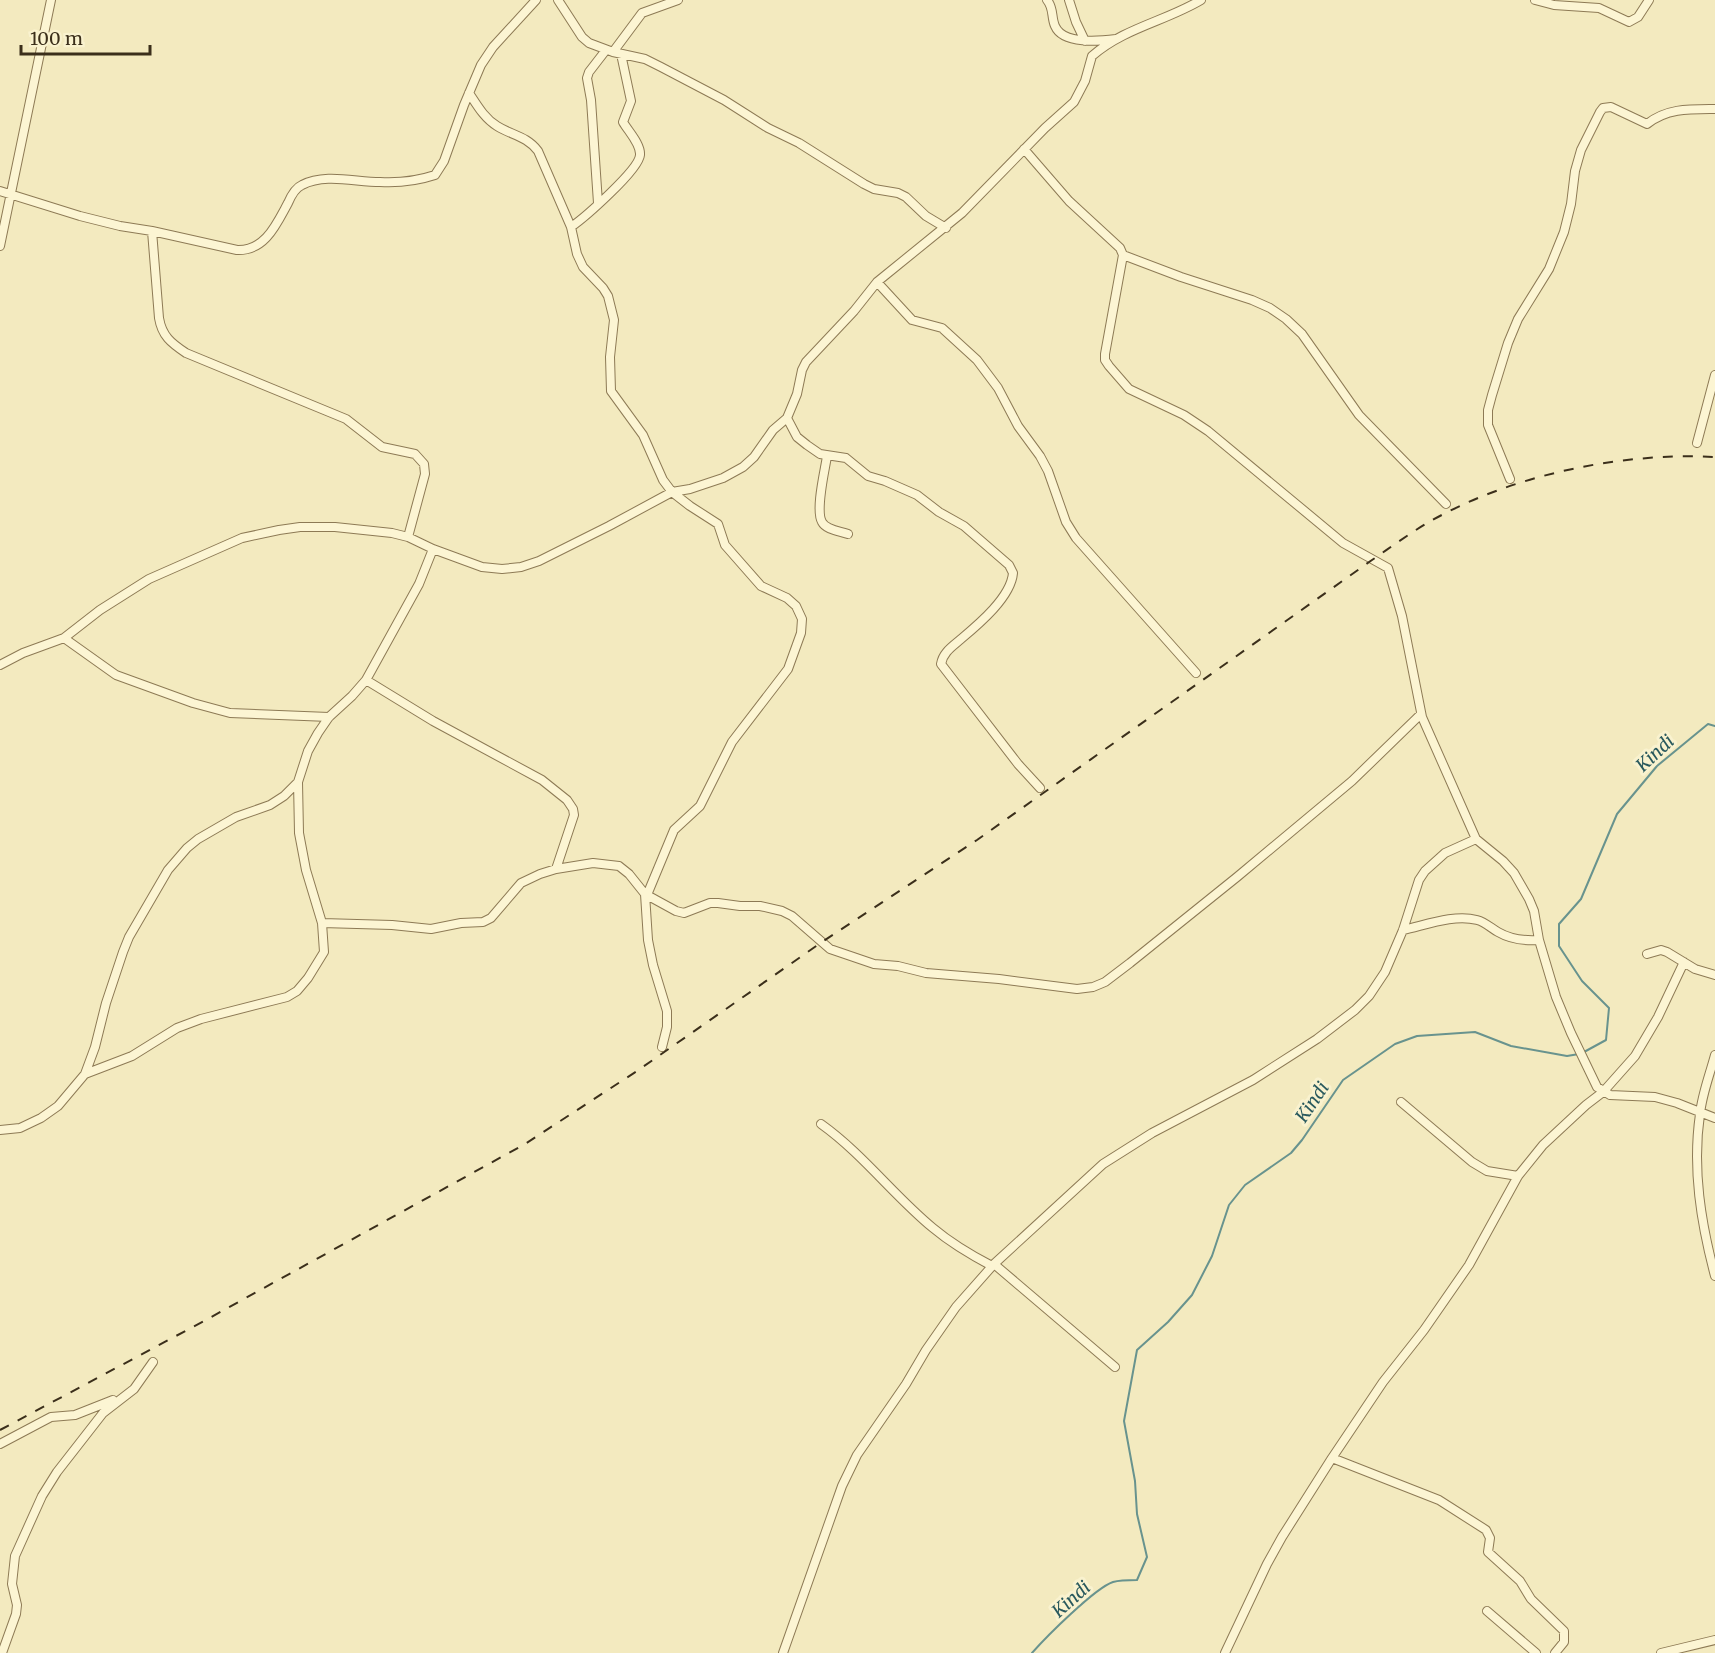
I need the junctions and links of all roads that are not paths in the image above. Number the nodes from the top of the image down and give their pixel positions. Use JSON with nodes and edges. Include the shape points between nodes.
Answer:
{"nodes":[{"id":1,"x":51,"y":0,"type":"edge"},
{"id":2,"x":536,"y":0,"type":"edge"},
{"id":3,"x":558,"y":0,"type":"edge"},
{"id":4,"x":678,"y":0,"type":"edge"},
{"id":5,"x":1047,"y":0,"type":"edge"},
{"id":6,"x":1069,"y":0,"type":"edge"},
{"id":7,"x":1201,"y":0,"type":"edge"},
{"id":8,"x":1535,"y":0,"type":"edge"},
{"id":9,"x":1650,"y":0,"type":"edge"},
{"id":10,"x":1120,"y":38,"type":"junction"},
{"id":11,"x":1085,"y":41,"type":"junction"},
{"id":12,"x":613,"y":52,"type":"junction"},
{"id":13,"x":469,"y":93,"type":"junction"},
{"id":14,"x":1715,"y":109,"type":"edge"},
{"id":15,"x":1024,"y":149,"type":"junction"},
{"id":16,"x":0,"y":191,"type":"edge"},
{"id":17,"x":10,"y":194,"type":"junction"},
{"id":18,"x":598,"y":203,"type":"junction"},
{"id":19,"x":571,"y":227,"type":"junction"},
{"id":20,"x":945,"y":228,"type":"junction"},
{"id":21,"x":152,"y":231,"type":"junction"},
{"id":22,"x":0,"y":246,"type":"edge"},
{"id":23,"x":1123,"y":255,"type":"junction"},
{"id":24,"x":877,"y":282,"type":"junction"},
{"id":25,"x":1715,"y":375,"type":"edge"},
{"id":26,"x":787,"y":418,"type":"junction"},
{"id":27,"x":1697,"y":443,"type":"dead end"},
{"id":28,"x":827,"y":456,"type":"junction"},
{"id":29,"x":1510,"y":478,"type":"dead end"},
{"id":30,"x":672,"y":492,"type":"junction"},
{"id":31,"x":1446,"y":504,"type":"dead end"},
{"id":32,"x":848,"y":534,"type":"dead end"},
{"id":33,"x":408,"y":537,"type":"junction"},
{"id":34,"x":433,"y":549,"type":"junction"},
{"id":35,"x":64,"y":638,"type":"junction"},
{"id":36,"x":0,"y":665,"type":"edge"},
{"id":37,"x":1196,"y":674,"type":"dead end"},
{"id":38,"x":366,"y":680,"type":"junction"},
{"id":39,"x":1421,"y":714,"type":"junction"},
{"id":40,"x":329,"y":717,"type":"junction"},
{"id":41,"x":298,"y":782,"type":"junction"},
{"id":42,"x":1040,"y":788,"type":"dead end"},
{"id":43,"x":1476,"y":839,"type":"junction"},
{"id":44,"x":556,"y":869,"type":"junction"},
{"id":45,"x":646,"y":895,"type":"junction"},
{"id":46,"x":321,"y":923,"type":"junction"},
{"id":47,"x":1403,"y":930,"type":"junction"},
{"id":48,"x":1539,"y":940,"type":"junction"},
{"id":49,"x":1647,"y":954,"type":"dead end"},
{"id":50,"x":1684,"y":962,"type":"junction"},
{"id":51,"x":1715,"y":975,"type":"edge"},
{"id":52,"x":662,"y":1047,"type":"dead end"},
{"id":53,"x":1715,"y":1055,"type":"edge"},
{"id":54,"x":85,"y":1074,"type":"junction"},
{"id":55,"x":1603,"y":1092,"type":"junction"},
{"id":56,"x":1401,"y":1102,"type":"dead end"},
{"id":57,"x":1700,"y":1113,"type":"junction"},
{"id":58,"x":1715,"y":1118,"type":"edge"},
{"id":59,"x":821,"y":1124,"type":"dead end"},
{"id":60,"x":0,"y":1130,"type":"edge"},
{"id":61,"x":1518,"y":1176,"type":"junction"},
{"id":62,"x":993,"y":1265,"type":"junction"},
{"id":63,"x":1715,"y":1276,"type":"edge"},
{"id":64,"x":153,"y":1362,"type":"dead end"},
{"id":65,"x":1115,"y":1366,"type":"dead end"},
{"id":66,"x":134,"y":1389,"type":"junction"},
{"id":67,"x":0,"y":1444,"type":"edge"},
{"id":68,"x":1332,"y":1458,"type":"junction"},
{"id":69,"x":1487,"y":1611,"type":"dead end"},
{"id":70,"x":1715,"y":1640,"type":"edge"},
{"id":71,"x":2,"y":1653,"type":"edge"},
{"id":72,"x":783,"y":1653,"type":"edge"},
{"id":73,"x":1225,"y":1653,"type":"edge"},
{"id":74,"x":1536,"y":1653,"type":"edge"},
{"id":75,"x":1555,"y":1653,"type":"edge"},
{"id":76,"x":1661,"y":1653,"type":"edge"}],
"edges":[{"from":1,"to":17,"type":"street"},
{"from":2,"to":13,"type":"street","via":[[493,47]]},
{"from":3,"to":12,"type":"street","via":[[582,37]]},
{"from":4,"to":12,"type":"street","via":[[642,13]]},
{"from":5,"to":11,"type":"street","via":[[1058,31]]},
{"from":6,"to":11,"type":"street"},
{"from":7,"to":10,"type":"street"},
{"from":8,"to":9,"type":"street","via":[[1599,8],[1629,22],[1638,17]]},
{"from":10,"to":11,"type":"street"},
{"from":10,"to":15,"type":"street","via":[[1092,56],[1074,102]]},
{"from":12,"to":18,"type":"street","via":[[587,78]]},
{"from":12,"to":18,"type":"street","via":[[631,101],[623,122],[640,154],[635,167]]},
{"from":12,"to":20,"type":"street","via":[[645,59],[724,100],[864,184],[906,197]]},
{"from":13,"to":19,"type":"street","via":[[487,119],[532,143]]},
{"from":13,"to":21,"type":"street","via":[[435,175],[416,181],[380,183],[319,179],[301,185],[272,232],[247,250]]},
{"from":14,"to":29,"type":"street","via":[[1657,115],[1648,124],[1611,107],[1600,112],[1581,150],[1564,232],[1549,268],[1511,335],[1488,410],[1488,425]]},
{"from":15,"to":20,"type":"street"},
{"from":15,"to":23,"type":"street"},
{"from":16,"to":17,"type":"street"},
{"from":17,"to":21,"type":"street","via":[[80,216]]},
{"from":17,"to":22,"type":"street"},
{"from":18,"to":19,"type":"street"},
{"from":19,"to":30,"type":"street","via":[[577,255],[608,296],[614,320],[611,391],[643,435]]},
{"from":20,"to":24,"type":"street"},
{"from":21,"to":33,"type":"street","via":[[160,324],[166,339],[186,353],[346,419],[382,447],[421,458],[425,474]]},
{"from":23,"to":31,"type":"street","via":[[1252,300],[1286,319],[1302,334],[1359,415]]},
{"from":23,"to":39,"type":"street","via":[[1105,360],[1129,389],[1184,415],[1343,543],[1388,568]]},
{"from":24,"to":26,"type":"street","via":[[806,362]]},
{"from":24,"to":37,"type":"street","via":[[912,320],[942,328],[978,360],[1040,456],[1076,538]]},
{"from":25,"to":27,"type":"street"},
{"from":26,"to":28,"type":"street","via":[[797,437]]},
{"from":26,"to":30,"type":"street","via":[[743,467],[723,478]]},
{"from":28,"to":32,"type":"street","via":[[820,519],[829,528]]},
{"from":28,"to":42,"type":"street","via":[[846,458],[868,476],[917,495],[964,526],[1009,565],[1013,573],[1008,590],[946,652],[941,664]]},
{"from":30,"to":34,"type":"street","via":[[521,567],[482,567]]},
{"from":30,"to":45,"type":"street","via":[[718,524],[731,555],[761,586],[792,601],[802,619],[788,669],[732,742],[700,806],[674,830]]},
{"from":33,"to":34,"type":"street"},
{"from":33,"to":35,"type":"street","via":[[335,526],[300,527],[242,538],[149,579]]},
{"from":34,"to":38,"type":"street","via":[[419,584]]},
{"from":35,"to":36,"type":"street"},
{"from":35,"to":40,"type":"street","via":[[116,675],[193,703],[230,713]]},
{"from":38,"to":40,"type":"street"},
{"from":38,"to":44,"type":"street","via":[[542,780],[567,800],[574,815]]},
{"from":39,"to":43,"type":"street"},
{"from":39,"to":45,"type":"street","via":[[1352,781],[1238,877],[1105,982],[1093,987],[1077,989],[874,964],[830,949],[782,911],[710,903],[684,913]]},
{"from":40,"to":41,"type":"street","via":[[308,752]]},
{"from":41,"to":46,"type":"street","via":[[299,833]]},
{"from":41,"to":54,"type":"street","via":[[270,805],[236,817],[198,839],[168,870],[123,952]]},
{"from":43,"to":47,"type":"street","via":[[1445,853],[1425,871]]},
{"from":43,"to":48,"type":"street","via":[[1515,873],[1534,911]]},
{"from":44,"to":45,"type":"street","via":[[593,862],[618,866]]},
{"from":44,"to":46,"type":"street","via":[[521,883],[483,922],[431,929]]},
{"from":45,"to":52,"type":"street","via":[[648,940],[667,1011]]},
{"from":46,"to":54,"type":"street","via":[[324,952],[297,991],[177,1028],[132,1056]]},
{"from":47,"to":48,"type":"street","via":[[1467,919],[1483,922],[1508,937]]},
{"from":47,"to":62,"type":"street","via":[[1378,984],[1355,1010],[1252,1080],[1103,1164]]},
{"from":48,"to":55,"type":"street","via":[[1570,1033]]},
{"from":49,"to":50,"type":"street","via":[[1661,950]]},
{"from":50,"to":51,"type":"street"},
{"from":50,"to":55,"type":"street","via":[[1635,1056]]},
{"from":53,"to":57,"type":"street"},
{"from":54,"to":60,"type":"street","via":[[58,1106],[41,1118],[20,1128]]},
{"from":55,"to":57,"type":"street","via":[[1655,1097]]},
{"from":55,"to":61,"type":"street","via":[[1543,1145]]},
{"from":56,"to":61,"type":"street","via":[[1472,1162],[1487,1171]]},
{"from":57,"to":58,"type":"street"},
{"from":57,"to":63,"type":"street","via":[[1697,1172],[1701,1220]]},
{"from":59,"to":62,"type":"street","via":[[843,1140],[934,1229],[959,1248]]},
{"from":61,"to":68,"type":"street","via":[[1469,1265]]},
{"from":62,"to":65,"type":"street"},
{"from":62,"to":72,"type":"street","via":[[940,1329],[857,1455],[842,1486]]},
{"from":64,"to":66,"type":"street"},
{"from":66,"to":67,"type":"street","via":[[95,1409],[51,1417]]},
{"from":66,"to":71,"type":"street","via":[[103,1413],[57,1472],[38,1504],[15,1556],[12,1584],[16,1614]]},
{"from":68,"to":73,"type":"street","via":[[1267,1564]]},
{"from":68,"to":75,"type":"street","via":[[1439,1500],[1486,1530],[1490,1538],[1488,1552],[1564,1631],[1564,1642]]},
{"from":69,"to":74,"type":"street"},
{"from":70,"to":76,"type":"street"}]}
